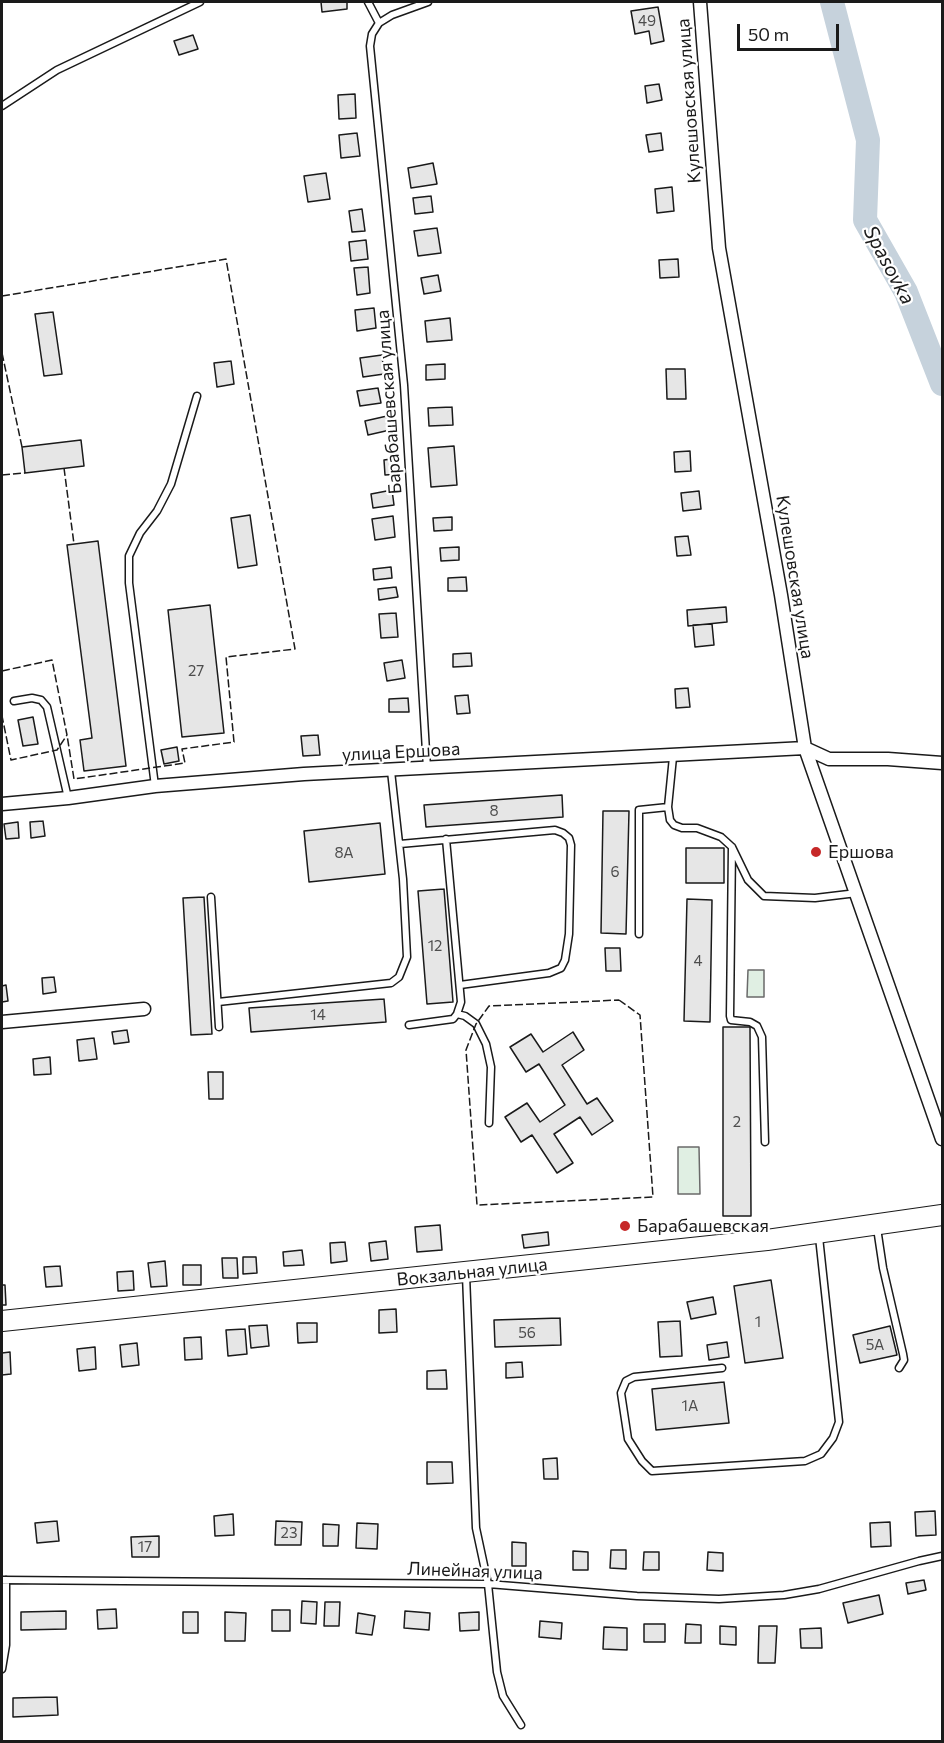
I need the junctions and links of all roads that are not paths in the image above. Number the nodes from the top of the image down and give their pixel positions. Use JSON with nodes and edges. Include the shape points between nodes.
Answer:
{"nodes":[{"id":1,"x":200,"y":2,"type":"edge"},
{"id":2,"x":368,"y":2,"type":"edge"},
{"id":3,"x":428,"y":2,"type":"edge"},
{"id":4,"x":699,"y":2,"type":"edge"},
{"id":5,"x":379,"y":23,"type":"junction"},
{"id":6,"x":2,"y":106,"type":"edge"},
{"id":7,"x":197,"y":396,"type":"dead end"},
{"id":8,"x":14,"y":701,"type":"dead end"},
{"id":9,"x":805,"y":748,"type":"junction"},
{"id":10,"x":673,"y":757,"type":"junction"},
{"id":11,"x":942,"y":763,"type":"edge"},
{"id":12,"x":427,"y":768,"type":"junction"},
{"id":13,"x":391,"y":771,"type":"junction"},
{"id":14,"x":154,"y":786,"type":"junction"},
{"id":15,"x":68,"y":798,"type":"junction"},
{"id":16,"x":2,"y":804,"type":"edge"},
{"id":17,"x":668,"y":807,"type":"junction"},
{"id":18,"x":446,"y":839,"type":"junction"},
{"id":19,"x":400,"y":844,"type":"junction"},
{"id":20,"x":732,"y":847,"type":"junction"},
{"id":21,"x":857,"y":893,"type":"junction"},
{"id":22,"x":211,"y":897,"type":"dead end"},
{"id":23,"x":639,"y":934,"type":"dead end"},
{"id":24,"x":460,"y":985,"type":"junction"},
{"id":25,"x":218,"y":1002,"type":"junction"},
{"id":26,"x":144,"y":1009,"type":"dead end"},
{"id":27,"x":457,"y":1014,"type":"junction"},
{"id":28,"x":2,"y":1022,"type":"edge"},
{"id":29,"x":409,"y":1025,"type":"dead end"},
{"id":30,"x":219,"y":1027,"type":"dead end"},
{"id":31,"x":489,"y":1123,"type":"dead end"},
{"id":32,"x":942,"y":1139,"type":"edge"},
{"id":33,"x":765,"y":1142,"type":"dead end"},
{"id":34,"x":942,"y":1215,"type":"edge"},
{"id":35,"x":876,"y":1225,"type":"junction"},
{"id":36,"x":819,"y":1233,"type":"junction"},
{"id":37,"x":466,"y":1273,"type":"junction"},
{"id":38,"x":2,"y":1321,"type":"edge"},
{"id":39,"x":722,"y":1368,"type":"dead end"},
{"id":40,"x":899,"y":1368,"type":"dead end"},
{"id":41,"x":942,"y":1557,"type":"edge"},
{"id":42,"x":4,"y":1580,"type":"edge"},
{"id":43,"x":488,"y":1584,"type":"junction"},
{"id":44,"x":2,"y":1669,"type":"edge"},
{"id":45,"x":521,"y":1725,"type":"dead end"}],
"edges":[{"from":1,"to":6,"type":"lane","via":[[57,70]]},
{"from":2,"to":5,"type":"lane"},
{"from":3,"to":5,"type":"lane"},
{"from":4,"to":9,"type":"street","name":"Кулешовская улица","via":[[719,248]]},
{"from":5,"to":12,"type":"lane","name":"Барабашевская улица","via":[[372,34],[370,60],[409,453]]},
{"from":7,"to":14,"type":"lane","via":[[171,484],[129,556]]},
{"from":8,"to":15,"type":"lane","via":[[32,698],[47,707]]},
{"from":9,"to":10,"type":"street","name":"улица Ершова"},
{"from":9,"to":11,"type":"street","via":[[829,759]]},
{"from":9,"to":21,"type":"street","name":"Кулешовская улица"},
{"from":10,"to":12,"type":"street","name":"улица Ершова"},
{"from":10,"to":17,"type":"lane"},
{"from":12,"to":13,"type":"street","name":"улица Ершова"},
{"from":13,"to":14,"type":"street","name":"улица Ершова"},
{"from":13,"to":19,"type":"lane"},
{"from":14,"to":15,"type":"street","name":"улица Ершова"},
{"from":15,"to":16,"type":"street","name":"улица Ершова"},
{"from":17,"to":20,"type":"lane","via":[[674,825],[721,837]]},
{"from":17,"to":23,"type":"lane","via":[[639,810]]},
{"from":18,"to":19,"type":"lane"},
{"from":18,"to":24,"type":"lane"},
{"from":18,"to":24,"type":"lane","via":[[555,830],[563,833],[571,845],[569,934],[561,968]]},
{"from":19,"to":25,"type":"lane","via":[[406,957],[399,977],[391,983]]},
{"from":20,"to":21,"type":"lane","via":[[748,880],[764,896],[815,898]]},
{"from":20,"to":33,"type":"lane","via":[[730,1016],[731,1020],[757,1026],[762,1036]]},
{"from":21,"to":32,"type":"street","name":"Кулешовская улица"},
{"from":22,"to":25,"type":"lane"},
{"from":24,"to":27,"type":"lane"},
{"from":25,"to":30,"type":"lane"},
{"from":26,"to":28,"type":"street"},
{"from":27,"to":29,"type":"lane","via":[[446,1021]]},
{"from":27,"to":31,"type":"lane","via":[[476,1024],[486,1044],[490,1067]]},
{"from":34,"to":35,"type":"main road","name":"Вокзальная улица"},
{"from":35,"to":36,"type":"main road","name":"Вокзальная улица"},
{"from":35,"to":40,"type":"lane","via":[[904,1360]]},
{"from":36,"to":37,"type":"main road","name":"Вокзальная улица"},
{"from":36,"to":39,"type":"lane","via":[[839,1422],[821,1454],[805,1461],[651,1471],[628,1439],[621,1393],[626,1381]]},
{"from":37,"to":38,"type":"main road","name":"Вокзальная улица"},
{"from":37,"to":43,"type":"lane","via":[[476,1528]]},
{"from":41,"to":43,"type":"lane","name":"Линейная улица","via":[[819,1589],[719,1599]]},
{"from":42,"to":43,"type":"lane","name":"Линейная улица"},
{"from":42,"to":44,"type":"lane","via":[[6,1645]]},
{"from":43,"to":45,"type":"lane","via":[[497,1672],[503,1696]]}]}
